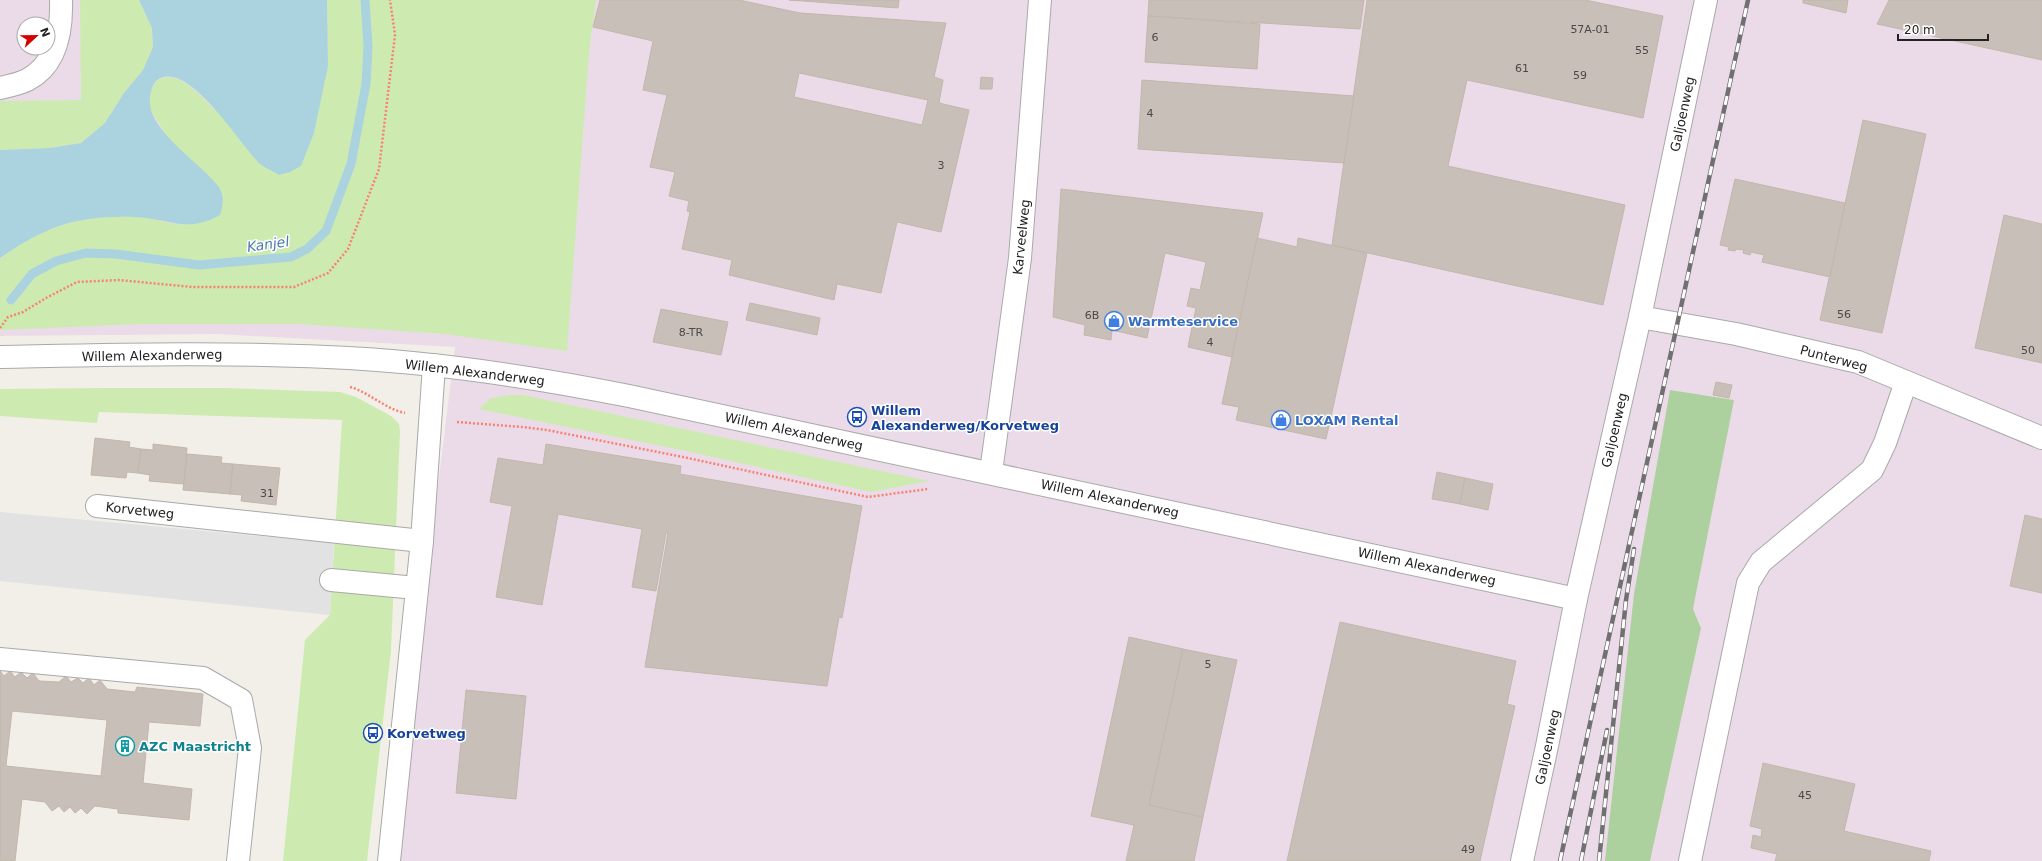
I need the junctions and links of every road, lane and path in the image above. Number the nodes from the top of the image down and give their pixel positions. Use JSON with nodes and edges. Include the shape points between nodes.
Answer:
{"nodes":[{"id":1,"x":61,"y":0,"type":"edge"},
{"id":2,"x":390,"y":0,"type":"edge"},
{"id":3,"x":1040,"y":0,"type":"edge"},
{"id":4,"x":1706,"y":0,"type":"edge"},
{"id":5,"x":0,"y":88,"type":"edge"},
{"id":6,"x":1640,"y":316,"type":"junction"},
{"id":7,"x":0,"y":328,"type":"edge"},
{"id":8,"x":0,"y":357,"type":"edge"},
{"id":9,"x":434,"y":365,"type":"junction"},
{"id":10,"x":1906,"y":382,"type":"junction"},
{"id":11,"x":347,"y":386,"type":"dead end"},
{"id":12,"x":430,"y":418,"type":"junction"},
{"id":13,"x":2042,"y":438,"type":"edge"},
{"id":14,"x":992,"y":472,"type":"junction"},
{"id":15,"x":931,"y":489,"type":"dead end"},
{"id":16,"x":97,"y":506,"type":"dead end"},
{"id":17,"x":422,"y":541,"type":"junction"},
{"id":18,"x":331,"y":580,"type":"dead end"},
{"id":19,"x":416,"y":588,"type":"junction"},
{"id":20,"x":1576,"y":598,"type":"junction"},
{"id":21,"x":0,"y":659,"type":"edge"},
{"id":22,"x":238,"y":861,"type":"edge"},
{"id":23,"x":389,"y":861,"type":"edge"},
{"id":24,"x":1522,"y":861,"type":"edge"},
{"id":25,"x":1690,"y":861,"type":"edge"}],
"edges":[{"from":1,"to":5,"type":"street","via":[[61,29],[58,42],[47,60],[38,72],[27,80]]},
{"from":2,"to":7,"type":"path","via":[[395,35],[379,169],[348,249],[328,272],[294,288],[192,287],[119,280],[77,282],[23,312],[8,317]]},
{"from":3,"to":14,"type":"street","name":"Karveelweg","via":[[1020,258]]},
{"from":4,"to":6,"type":"street","name":"Galjoenweg"},
{"from":6,"to":10,"type":"street","name":"Punterweg","via":[[1736,334],[1858,362]]},
{"from":6,"to":20,"type":"street","name":"Galjoenweg"},
{"from":8,"to":9,"type":"street","name":"Willem Alexanderweg","via":[[214,354],[328,357]]},
{"from":9,"to":12,"type":"street"},
{"from":9,"to":14,"type":"street","name":"Willem Alexanderweg","via":[[569,384]]},
{"from":10,"to":13,"type":"street","name":"Punterweg"},
{"from":10,"to":25,"type":"street","via":[[1885,443],[1872,470],[1762,562],[1748,583]]},
{"from":11,"to":12,"type":"path","via":[[359,389],[371,398],[401,412]]},
{"from":12,"to":15,"type":"path","via":[[467,424],[522,426],[547,430],[868,497]]},
{"from":12,"to":17,"type":"street"},
{"from":14,"to":20,"type":"street","name":"Willem Alexanderweg"},
{"from":16,"to":17,"type":"street","name":"Korvetweg"},
{"from":17,"to":19,"type":"street"},
{"from":18,"to":19,"type":"street"},
{"from":19,"to":23,"type":"street"},
{"from":20,"to":24,"type":"street","name":"Galjoenweg","via":[[1548,746]]},
{"from":21,"to":22,"type":"street","via":[[203,678],[241,700],[250,748]]}]}
